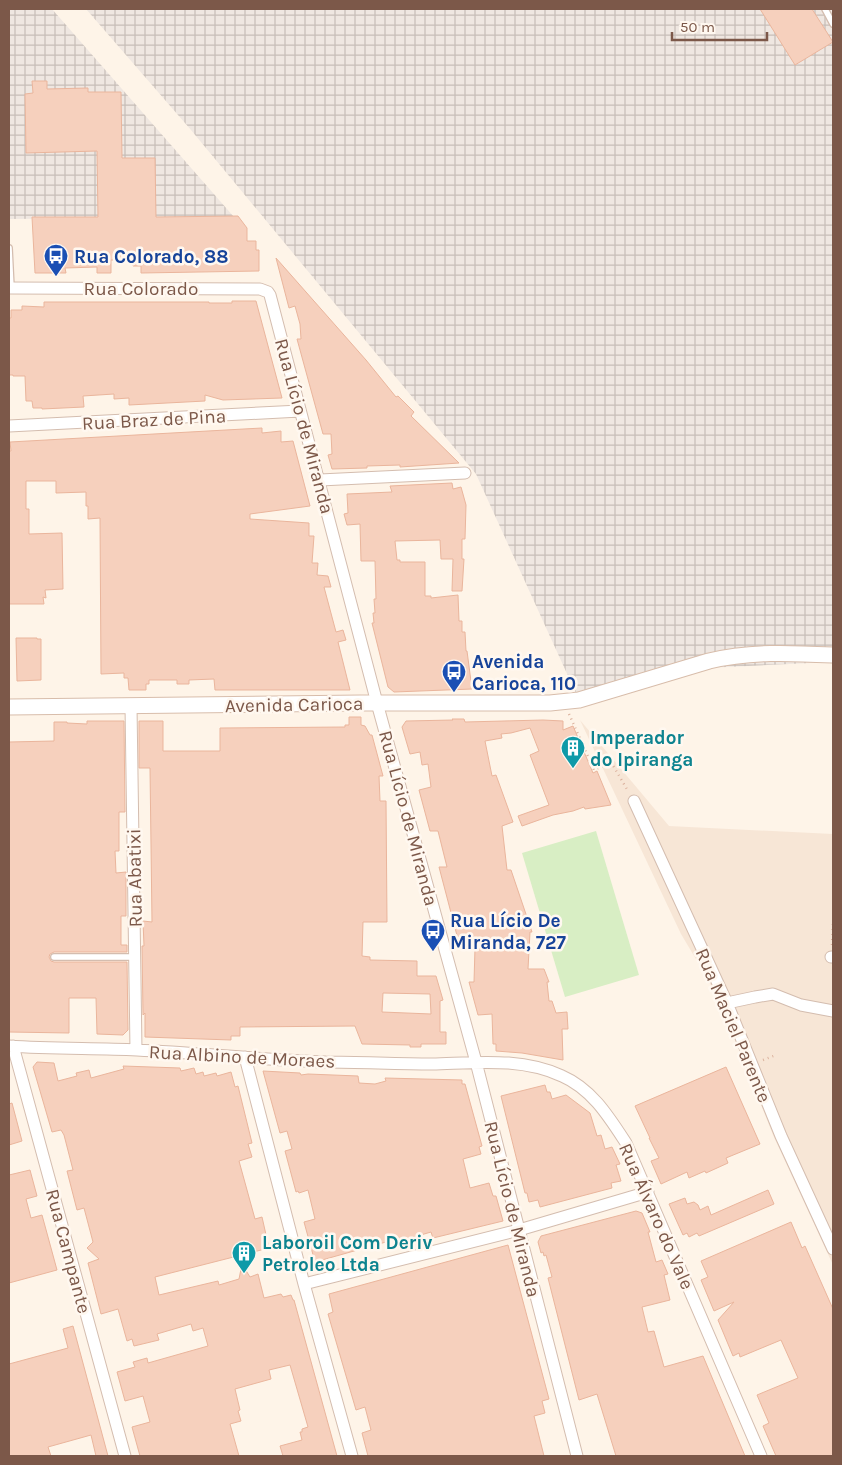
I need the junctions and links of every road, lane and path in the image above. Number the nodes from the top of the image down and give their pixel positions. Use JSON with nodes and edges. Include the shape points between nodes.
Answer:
{"nodes":[{"id":1,"x":825,"y":9,"type":"edge"},
{"id":2,"x":833,"y":24,"type":"edge"},
{"id":3,"x":9,"y":248,"type":"edge"},
{"id":4,"x":10,"y":288,"type":"edge"},
{"id":5,"x":270,"y":295,"type":"joint"},
{"id":6,"x":300,"y":411,"type":"junction"},
{"id":7,"x":9,"y":426,"type":"edge"},
{"id":8,"x":465,"y":473,"type":"dead end"},
{"id":9,"x":320,"y":480,"type":"junction"},
{"id":10,"x":833,"y":655,"type":"edge"},
{"id":11,"x":571,"y":701,"type":"junction"},
{"id":12,"x":377,"y":703,"type":"junction"},
{"id":13,"x":131,"y":706,"type":"junction"},
{"id":14,"x":9,"y":707,"type":"edge"},
{"id":15,"x":634,"y":801,"type":"joint"},
{"id":16,"x":833,"y":922,"type":"edge"},
{"id":17,"x":54,"y":957,"type":"dead end"},
{"id":18,"x":135,"y":957,"type":"junction"},
{"id":19,"x":832,"y":957,"type":"edge"},
{"id":20,"x":727,"y":1003,"type":"junction"},
{"id":21,"x":833,"y":1011,"type":"edge"},
{"id":22,"x":11,"y":1046,"type":"edge"},
{"id":23,"x":136,"y":1050,"type":"junction"},
{"id":24,"x":245,"y":1057,"type":"junction"},
{"id":25,"x":476,"y":1062,"type":"junction"},
{"id":26,"x":648,"y":1192,"type":"junction"},
{"id":27,"x":519,"y":1230,"type":"junction"},
{"id":28,"x":833,"y":1249,"type":"edge"},
{"id":29,"x":304,"y":1284,"type":"junction"},
{"id":30,"x":125,"y":1456,"type":"edge"},
{"id":31,"x":352,"y":1456,"type":"edge"},
{"id":32,"x":577,"y":1456,"type":"edge"},
{"id":33,"x":761,"y":1456,"type":"edge"}],
"edges":[{"from":1,"to":2,"type":"lane"},
{"from":3,"to":4,"type":"lane"},
{"from":4,"to":5,"type":"street","name":"Rua Colorado","via":[[260,289]]},
{"from":5,"to":6,"type":"street","name":"Rua Lício de Miranda"},
{"from":6,"to":7,"type":"street","name":"Rua Braz de Pina"},
{"from":6,"to":9,"type":"street","name":"Rua Lício de Miranda"},
{"from":8,"to":9,"type":"street"},
{"from":9,"to":12,"type":"street","name":"Rua Lício de Miranda"},
{"from":10,"to":11,"type":"street","name":"Avenida Carioca","via":[[728,656]]},
{"from":11,"to":12,"type":"street","name":"Avenida Carioca"},
{"from":11,"to":15,"type":"path","via":[[594,770],[611,762]]},
{"from":12,"to":13,"type":"street","name":"Avenida Carioca"},
{"from":12,"to":25,"type":"street","name":"Rua Lício de Miranda"},
{"from":13,"to":14,"type":"street","name":"Avenida Carioca"},
{"from":13,"to":18,"type":"street","name":"Rua Abatixi"},
{"from":15,"to":20,"type":"street","name":"Rua Maciel Parente"},
{"from":16,"to":19,"type":"path"},
{"from":17,"to":18,"type":"lane"},
{"from":18,"to":23,"type":"street","name":"Rua Abatixi"},
{"from":20,"to":21,"type":"street","via":[[773,994],[801,1005]]},
{"from":20,"to":28,"type":"street","name":"Rua Maciel Parente","via":[[781,1136]]},
{"from":22,"to":23,"type":"street","name":"Rua Albino de Moraes"},
{"from":22,"to":30,"type":"street","name":"Rua Campante"},
{"from":23,"to":24,"type":"street","name":"Rua Albino de Moraes"},
{"from":24,"to":25,"type":"street","name":"Rua Albino de Moraes","via":[[332,1062]]},
{"from":24,"to":29,"type":"street"},
{"from":25,"to":26,"type":"street","name":"Rua Álvaro do Vale","via":[[526,1066],[575,1083],[603,1109],[626,1143]]},
{"from":25,"to":27,"type":"street","name":"Rua Lício de Miranda"},
{"from":26,"to":27,"type":"street"},
{"from":26,"to":33,"type":"street","name":"Rua Álvaro do Vale"},
{"from":27,"to":29,"type":"street"},
{"from":27,"to":32,"type":"street","name":"Rua Lício de Miranda"},
{"from":29,"to":31,"type":"street"}]}
